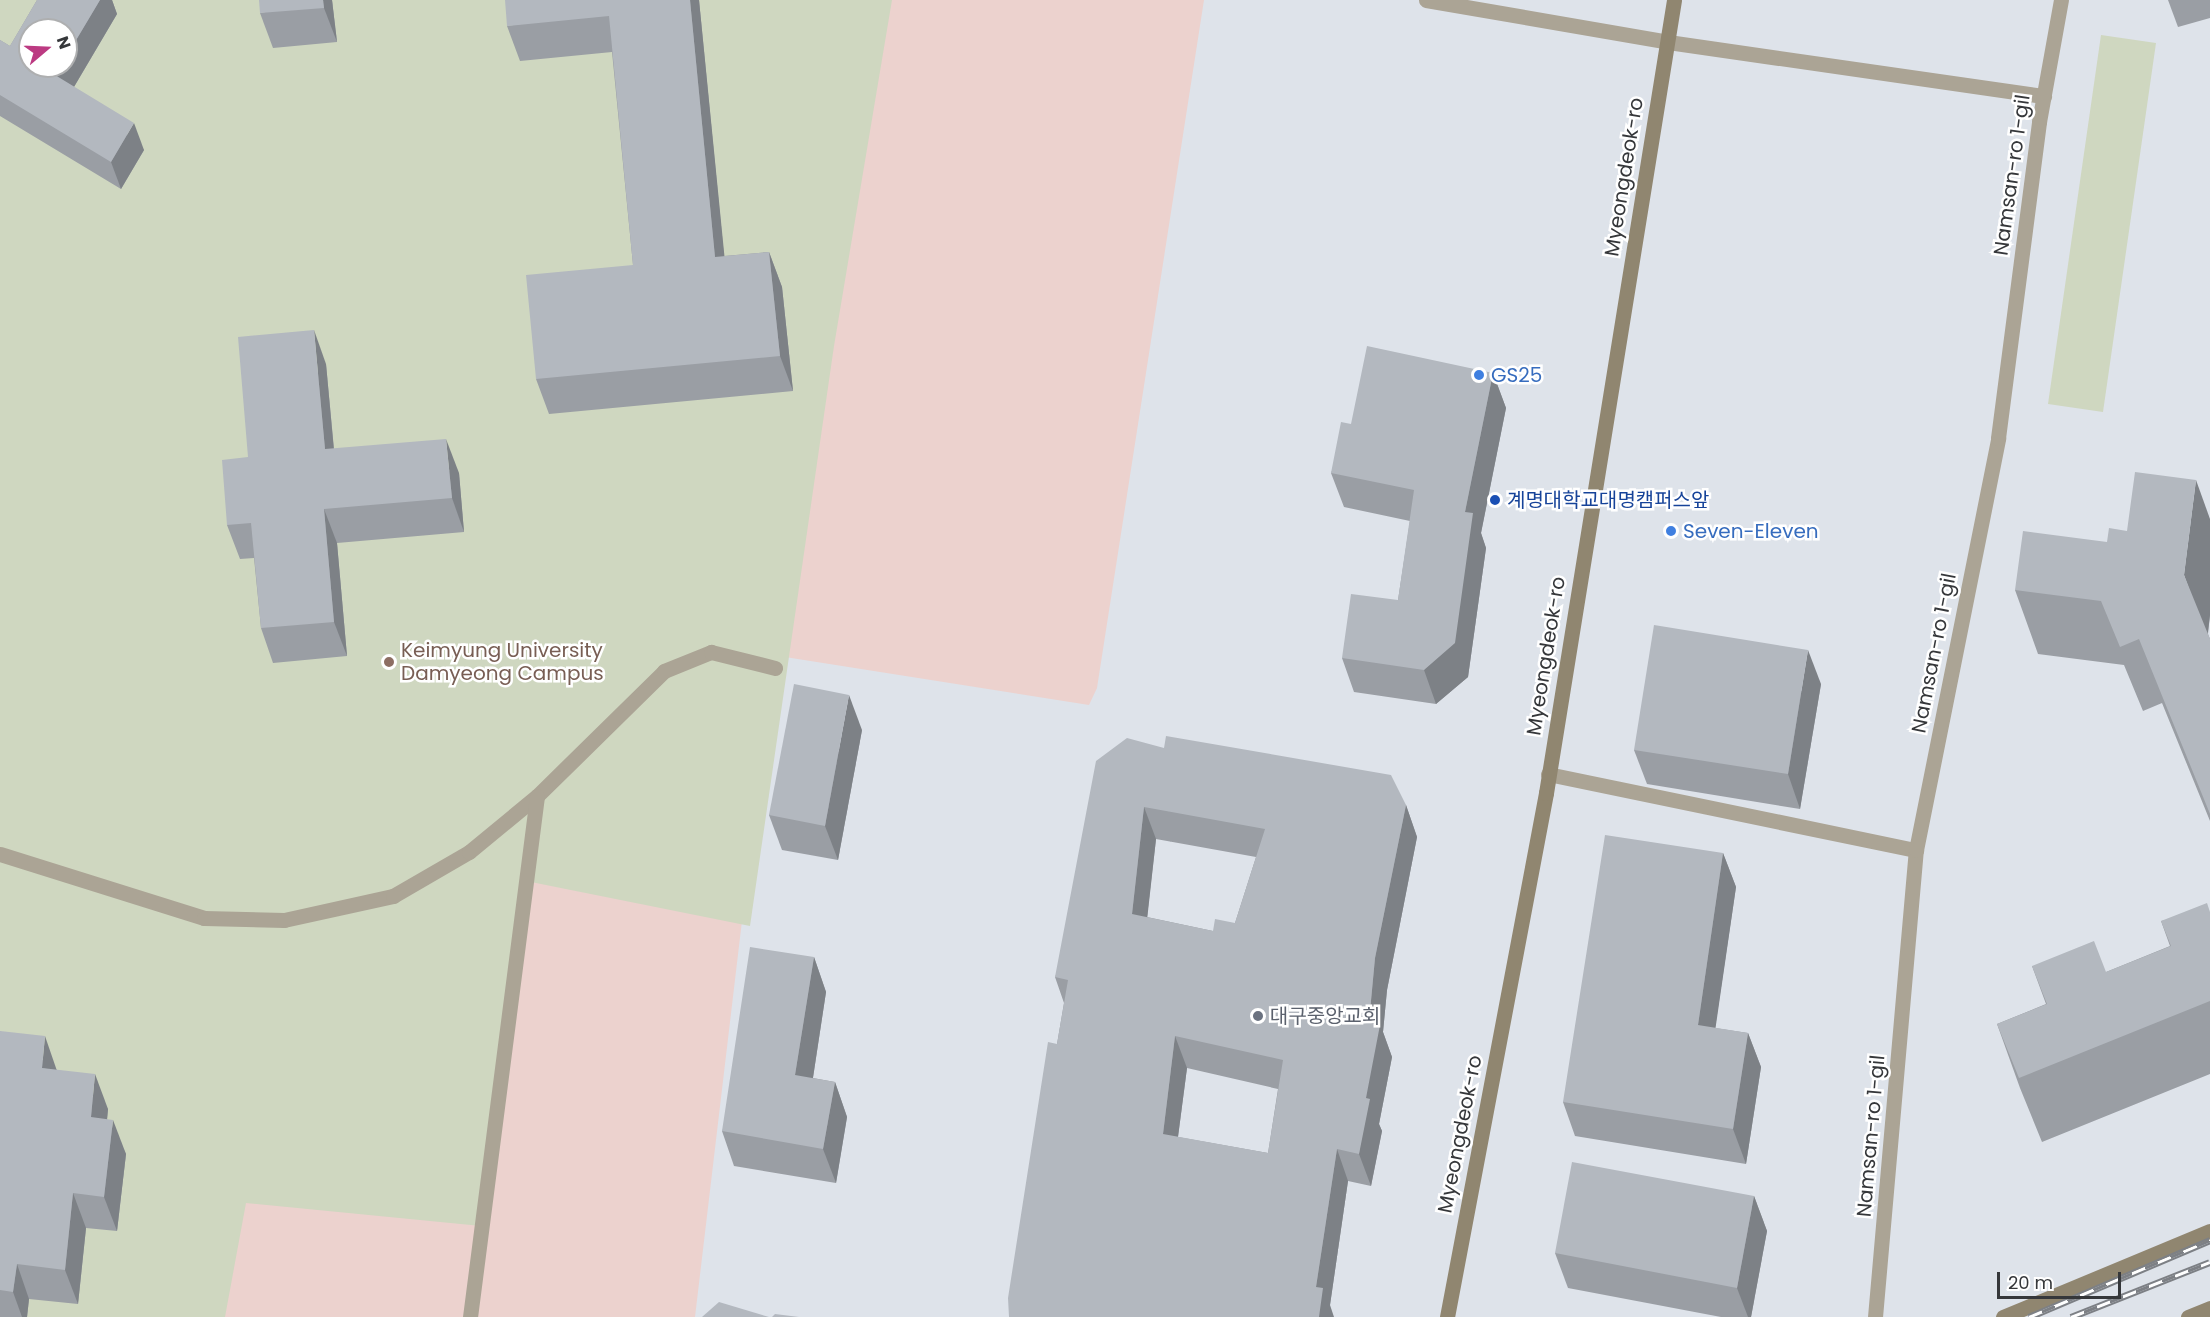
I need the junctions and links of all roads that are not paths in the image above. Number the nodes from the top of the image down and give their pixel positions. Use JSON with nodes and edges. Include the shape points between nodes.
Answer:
{"nodes":[{"id":1,"x":1426,"y":0,"type":"edge"},
{"id":2,"x":1674,"y":0,"type":"edge"},
{"id":3,"x":2061,"y":0,"type":"edge"},
{"id":4,"x":1668,"y":42,"type":"junction"},
{"id":5,"x":2044,"y":96,"type":"junction"},
{"id":6,"x":775,"y":668,"type":"dead end"},
{"id":7,"x":1548,"y":774,"type":"junction"},
{"id":8,"x":537,"y":796,"type":"junction"},
{"id":9,"x":1916,"y":850,"type":"junction"},
{"id":10,"x":0,"y":854,"type":"edge"},
{"id":11,"x":2210,"y":1231,"type":"edge"},
{"id":12,"x":2210,"y":1308,"type":"edge"},
{"id":13,"x":470,"y":1317,"type":"edge"},
{"id":14,"x":1447,"y":1317,"type":"edge"},
{"id":15,"x":1875,"y":1317,"type":"edge"},
{"id":16,"x":2003,"y":1317,"type":"edge"},
{"id":17,"x":2188,"y":1317,"type":"edge"}],
"edges":[{"from":1,"to":4,"type":"street"},
{"from":2,"to":4,"type":"main road","name":"Myeongdeok-ro"},
{"from":3,"to":5,"type":"street","name":"Namsan-ro 1-gil"},
{"from":4,"to":5,"type":"street"},
{"from":4,"to":7,"type":"main road","name":"Myeongdeok-ro"},
{"from":5,"to":9,"type":"street","name":"Namsan-ro 1-gil","via":[[1998,438]]},
{"from":6,"to":8,"type":"street","via":[[711,652],[664,671]]},
{"from":7,"to":9,"type":"street"},
{"from":7,"to":14,"type":"main road","name":"Myeongdeok-ro"},
{"from":8,"to":10,"type":"street","via":[[469,852],[393,896],[284,921],[204,918]]},
{"from":8,"to":13,"type":"street"},
{"from":9,"to":15,"type":"street","name":"Namsan-ro 1-gil"},
{"from":11,"to":16,"type":"main road"},
{"from":12,"to":17,"type":"main road"}]}
